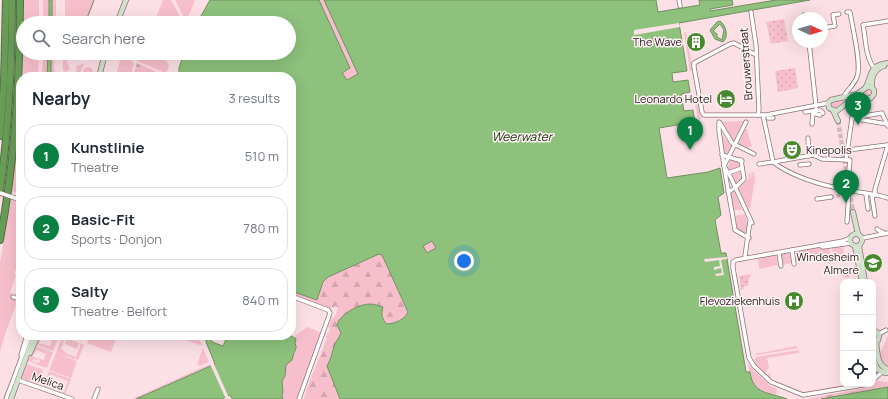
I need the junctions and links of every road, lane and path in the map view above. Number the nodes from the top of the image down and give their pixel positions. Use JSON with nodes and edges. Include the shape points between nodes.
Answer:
{"nodes":[{"id":1,"x":6,"y":0,"type":"edge"},
{"id":2,"x":12,"y":0,"type":"edge"},
{"id":3,"x":20,"y":0,"type":"edge"},
{"id":4,"x":126,"y":0,"type":"edge"},
{"id":5,"x":679,"y":0,"type":"edge"},
{"id":6,"x":680,"y":6,"type":"dead end"},
{"id":7,"x":751,"y":12,"type":"dead end"},
{"id":8,"x":848,"y":12,"type":"dead end"},
{"id":9,"x":839,"y":14,"type":"dead end"},
{"id":10,"x":20,"y":16,"type":"edge"},
{"id":11,"x":120,"y":16,"type":"edge"},
{"id":12,"x":888,"y":21,"type":"edge"},
{"id":13,"x":828,"y":27,"type":"edge"},
{"id":14,"x":809,"y":48,"type":"edge"},
{"id":15,"x":756,"y":55,"type":"junction"},
{"id":16,"x":19,"y":60,"type":"edge"},
{"id":17,"x":103,"y":60,"type":"edge"},
{"id":18,"x":888,"y":64,"type":"edge"},
{"id":19,"x":876,"y":69,"type":"junction"},
{"id":20,"x":18,"y":72,"type":"edge"},
{"id":21,"x":100,"y":72,"type":"edge"},
{"id":22,"x":866,"y":88,"type":"junction"},
{"id":23,"x":872,"y":88,"type":"junction"},
{"id":24,"x":843,"y":98,"type":"junction"},
{"id":25,"x":817,"y":107,"type":"junction"},
{"id":26,"x":832,"y":108,"type":"junction"},
{"id":27,"x":16,"y":112,"type":"edge"},
{"id":28,"x":804,"y":112,"type":"dead end"},
{"id":29,"x":813,"y":114,"type":"junction"},
{"id":30,"x":758,"y":115,"type":"junction"},
{"id":31,"x":763,"y":115,"type":"junction"},
{"id":32,"x":768,"y":118,"type":"dead end"},
{"id":33,"x":773,"y":118,"type":"dead end"},
{"id":34,"x":852,"y":118,"type":"junction"},
{"id":35,"x":746,"y":122,"type":"dead end"},
{"id":36,"x":812,"y":124,"type":"dead end"},
{"id":37,"x":714,"y":125,"type":"dead end"},
{"id":38,"x":888,"y":125,"type":"edge"},
{"id":39,"x":719,"y":131,"type":"junction"},
{"id":40,"x":0,"y":136,"type":"edge"},
{"id":41,"x":808,"y":138,"type":"dead end"},
{"id":42,"x":735,"y":145,"type":"junction"},
{"id":43,"x":888,"y":145,"type":"edge"},
{"id":44,"x":848,"y":150,"type":"junction"},
{"id":45,"x":754,"y":154,"type":"dead end"},
{"id":46,"x":722,"y":155,"type":"junction"},
{"id":47,"x":810,"y":156,"type":"junction"},
{"id":48,"x":729,"y":157,"type":"junction"},
{"id":49,"x":846,"y":160,"type":"junction"},
{"id":50,"x":773,"y":162,"type":"junction"},
{"id":51,"x":759,"y":164,"type":"dead end"},
{"id":52,"x":808,"y":164,"type":"dead end"},
{"id":53,"x":800,"y":165,"type":"dead end"},
{"id":54,"x":724,"y":166,"type":"junction"},
{"id":55,"x":742,"y":168,"type":"junction"},
{"id":56,"x":728,"y":173,"type":"junction"},
{"id":57,"x":735,"y":188,"type":"junction"},
{"id":58,"x":848,"y":190,"type":"junction"},
{"id":59,"x":0,"y":191,"type":"edge"},
{"id":60,"x":728,"y":192,"type":"junction"},
{"id":61,"x":866,"y":194,"type":"junction"},
{"id":62,"x":875,"y":194,"type":"junction"},
{"id":63,"x":831,"y":196,"type":"tunnel mouth"},
{"id":64,"x":16,"y":198,"type":"edge"},
{"id":65,"x":888,"y":198,"type":"edge"},
{"id":66,"x":817,"y":199,"type":"dead end"},
{"id":67,"x":868,"y":209,"type":"dead end"},
{"id":68,"x":853,"y":212,"type":"tunnel mouth"},
{"id":69,"x":875,"y":216,"type":"dead end"},
{"id":70,"x":847,"y":222,"type":"dead end"},
{"id":71,"x":877,"y":229,"type":"dead end"},
{"id":72,"x":888,"y":233,"type":"edge"},
{"id":73,"x":884,"y":234,"type":"junction"},
{"id":74,"x":748,"y":238,"type":"junction"},
{"id":75,"x":862,"y":238,"type":"junction"},
{"id":76,"x":0,"y":240,"type":"edge"},
{"id":77,"x":855,"y":240,"type":"junction"},
{"id":78,"x":792,"y":250,"type":"junction"},
{"id":79,"x":779,"y":252,"type":"junction"},
{"id":80,"x":745,"y":256,"type":"dead end"},
{"id":81,"x":794,"y":264,"type":"dead end"},
{"id":82,"x":781,"y":266,"type":"dead end"},
{"id":83,"x":862,"y":279,"type":"edge"},
{"id":84,"x":864,"y":279,"type":"edge"},
{"id":85,"x":13,"y":296,"type":"dead end"},
{"id":86,"x":16,"y":297,"type":"edge"},
{"id":87,"x":296,"y":298,"type":"edge"},
{"id":88,"x":886,"y":330,"type":"dead end"},
{"id":89,"x":876,"y":332,"type":"edge"},
{"id":90,"x":879,"y":334,"type":"junction"},
{"id":91,"x":26,"y":340,"type":"edge"},
{"id":92,"x":29,"y":340,"type":"edge"},
{"id":93,"x":32,"y":340,"type":"edge"},
{"id":94,"x":35,"y":340,"type":"edge"},
{"id":95,"x":876,"y":341,"type":"edge"},
{"id":96,"x":876,"y":346,"type":"edge"},
{"id":97,"x":23,"y":361,"type":"junction"},
{"id":98,"x":876,"y":368,"type":"edge"},
{"id":99,"x":888,"y":369,"type":"edge"},
{"id":100,"x":882,"y":372,"type":"junction"},
{"id":101,"x":888,"y":373,"type":"edge"},
{"id":102,"x":876,"y":377,"type":"edge"},
{"id":103,"x":18,"y":380,"type":"junction"},
{"id":104,"x":853,"y":387,"type":"edge"},
{"id":105,"x":98,"y":389,"type":"dead end"},
{"id":106,"x":6,"y":399,"type":"edge"},
{"id":107,"x":11,"y":399,"type":"edge"},
{"id":108,"x":72,"y":399,"type":"edge"},
{"id":109,"x":94,"y":399,"type":"edge"},
{"id":110,"x":299,"y":399,"type":"edge"}],
"edges":[{"from":1,"to":40,"type":"highway"},
{"from":2,"to":59,"type":"highway","via":[[11,80]]},
{"from":3,"to":10,"type":"highway"},
{"from":4,"to":11,"type":"main road"},
{"from":5,"to":6,"type":"street"},
{"from":7,"to":15,"type":"street","name":"Brouwerstraat"},
{"from":8,"to":24,"type":"street","via":[[858,62],[858,76]]},
{"from":9,"to":13,"type":"street","via":[[833,15],[835,26]]},
{"from":12,"to":19,"type":"street","via":[[863,25],[868,56]]},
{"from":14,"to":25,"type":"street"},
{"from":15,"to":30,"type":"street","name":"Brouwerstraat"},
{"from":15,"to":30,"type":"street","via":[[737,44],[730,44],[697,61],[694,66],[704,115]]},
{"from":16,"to":20,"type":"highway"},
{"from":17,"to":21,"type":"main road"},
{"from":18,"to":19,"type":"main road"},
{"from":19,"to":22,"type":"main road","via":[[871,72]]},
{"from":19,"to":23,"type":"main road","via":[[872,78]]},
{"from":22,"to":23,"type":"main road"},
{"from":22,"to":24,"type":"main road"},
{"from":23,"to":26,"type":"main road","via":[[872,98]]},
{"from":24,"to":26,"type":"main road","via":[[831,100]]},
{"from":25,"to":26,"type":"street"},
{"from":25,"to":28,"type":"street"},
{"from":25,"to":29,"type":"street"},
{"from":25,"to":29,"type":"street","via":[[821,114]]},
{"from":25,"to":31,"type":"street"},
{"from":27,"to":76,"type":"highway"},
{"from":29,"to":36,"type":"street"},
{"from":30,"to":31,"type":"street"},
{"from":31,"to":50,"type":"street"},
{"from":32,"to":33,"type":"street"},
{"from":34,"to":38,"type":"street"},
{"from":34,"to":38,"type":"street","via":[[882,113]]},
{"from":34,"to":44,"type":"street"},
{"from":35,"to":42,"type":"street"},
{"from":37,"to":39,"type":"street"},
{"from":39,"to":42,"type":"street","via":[[719,122]]},
{"from":39,"to":46,"type":"street"},
{"from":41,"to":47,"type":"street"},
{"from":42,"to":45,"type":"street"},
{"from":42,"to":48,"type":"street"},
{"from":43,"to":44,"type":"street","via":[[857,151]]},
{"from":43,"to":62,"type":"street","via":[[874,189]]},
{"from":44,"to":49,"type":"street"},
{"from":46,"to":48,"type":"street"},
{"from":46,"to":54,"type":"street"},
{"from":47,"to":49,"type":"street"},
{"from":47,"to":50,"type":"street"},
{"from":48,"to":54,"type":"street"},
{"from":48,"to":55,"type":"street","via":[[742,161]]},
{"from":49,"to":58,"type":"street","via":[[850,160]]},
{"from":50,"to":51,"type":"street"},
{"from":50,"to":58,"type":"street","via":[[783,170],[805,179]]},
{"from":52,"to":53,"type":"street"},
{"from":54,"to":56,"type":"street"},
{"from":54,"to":60,"type":"street"},
{"from":55,"to":56,"type":"street"},
{"from":55,"to":57,"type":"street","via":[[744,179]]},
{"from":56,"to":57,"type":"street"},
{"from":57,"to":60,"type":"street"},
{"from":57,"to":74,"type":"street","via":[[751,222]]},
{"from":58,"to":61,"type":"street"},
{"from":58,"to":70,"type":"street"},
{"from":59,"to":64,"type":"street","bridge":true},
{"from":60,"to":74,"type":"street","via":[[734,230]]},
{"from":61,"to":62,"type":"street"},
{"from":61,"to":67,"type":"street"},
{"from":62,"to":65,"type":"street"},
{"from":62,"to":69,"type":"street","via":[[872,202]]},
{"from":63,"to":66,"type":"street"},
{"from":68,"to":77,"type":"main road"},
{"from":71,"to":73,"type":"street"},
{"from":72,"to":73,"type":"street"},
{"from":73,"to":75,"type":"street"},
{"from":74,"to":80,"type":"street"},
{"from":75,"to":77,"type":"main road"},
{"from":75,"to":77,"type":"main road","via":[[862,242]]},
{"from":77,"to":78,"type":"street"},
{"from":77,"to":83,"type":"main road"},
{"from":77,"to":84,"type":"main road"},
{"from":78,"to":79,"type":"street"},
{"from":78,"to":81,"type":"street"},
{"from":79,"to":82,"type":"street"},
{"from":79,"to":104,"type":"street","via":[[733,262],[749,358],[771,382],[804,396]]},
{"from":85,"to":86,"type":"street"},
{"from":87,"to":110,"type":"street","via":[[330,312]]},
{"from":88,"to":90,"type":"street"},
{"from":89,"to":90,"type":"main road"},
{"from":90,"to":95,"type":"main road"},
{"from":91,"to":97,"type":"street"},
{"from":92,"to":97,"type":"street"},
{"from":93,"to":97,"type":"main road"},
{"from":94,"to":97,"type":"main road"},
{"from":96,"to":99,"type":"main road","via":[[880,364]]},
{"from":97,"to":103,"type":"main road"},
{"from":97,"to":106,"type":"street"},
{"from":98,"to":100,"type":"main road"},
{"from":100,"to":101,"type":"main road"},
{"from":100,"to":102,"type":"street"},
{"from":103,"to":107,"type":"main road"},
{"from":103,"to":108,"type":"street","name":"Melica"},
{"from":105,"to":109,"type":"street"}]}
